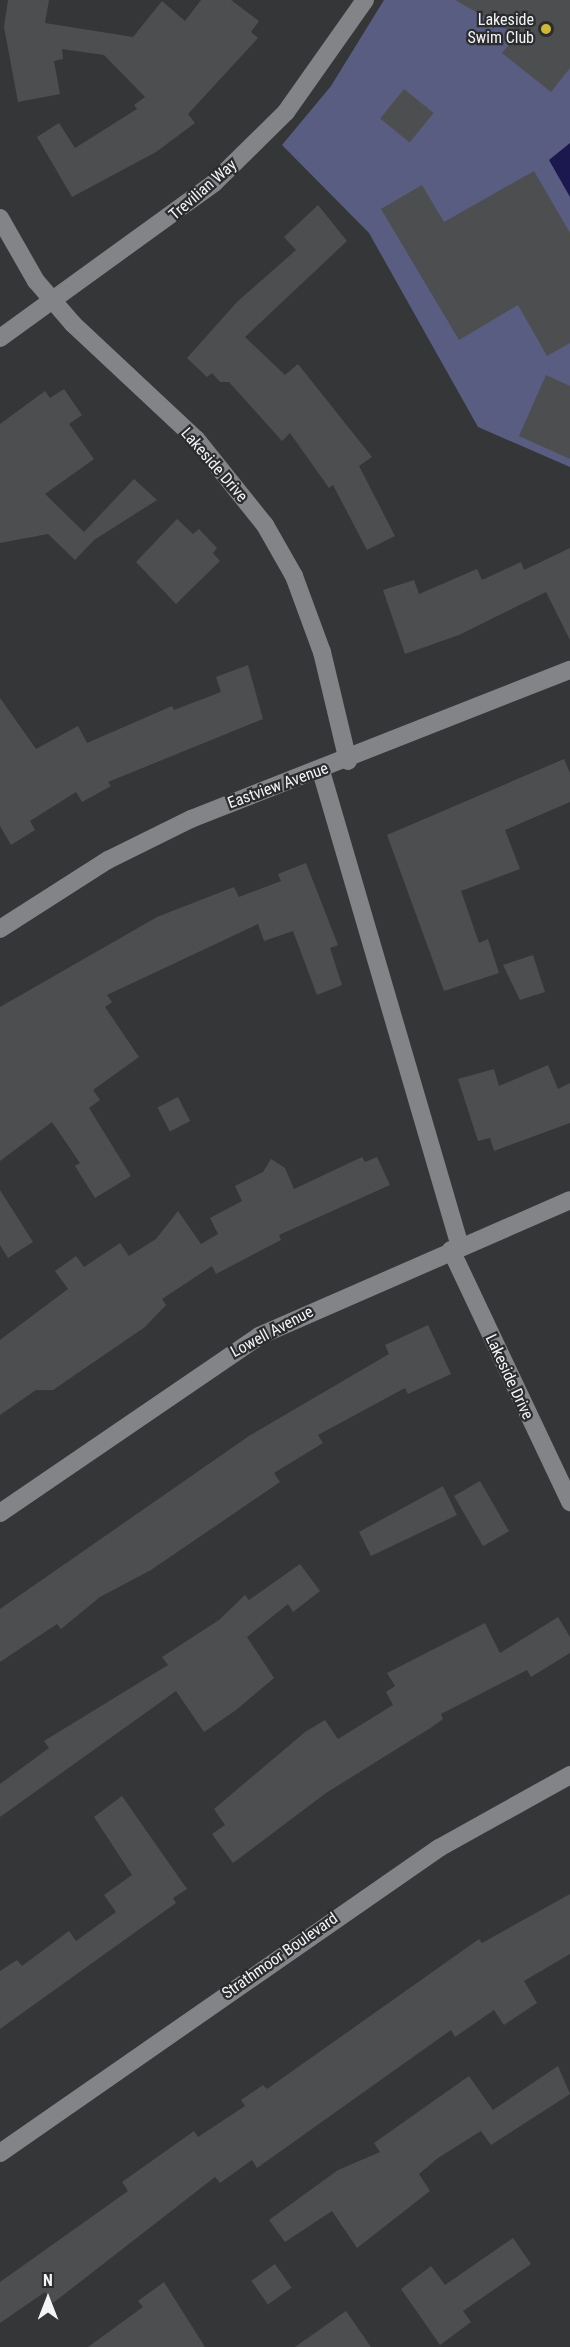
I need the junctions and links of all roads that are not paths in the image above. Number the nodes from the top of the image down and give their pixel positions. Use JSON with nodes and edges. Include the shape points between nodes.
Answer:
{"nodes":[{"id":1,"x":365,"y":0,"type":"edge"},
{"id":2,"x":0,"y":218,"type":"edge"},
{"id":3,"x":53,"y":301,"type":"junction"},
{"id":4,"x":0,"y":338,"type":"edge"},
{"id":5,"x":570,"y":670,"type":"edge"},
{"id":6,"x":348,"y":760,"type":"junction"},
{"id":7,"x":321,"y":771,"type":"junction"},
{"id":8,"x":0,"y":929,"type":"edge"},
{"id":9,"x":570,"y":1200,"type":"edge"},
{"id":10,"x":455,"y":1248,"type":"junction"},
{"id":11,"x":570,"y":1502,"type":"edge"},
{"id":12,"x":0,"y":1513,"type":"edge"},
{"id":13,"x":570,"y":1775,"type":"edge"},
{"id":14,"x":0,"y":2153,"type":"edge"}],
"edges":[{"from":1,"to":3,"type":"street","name":"Trevilian Way","via":[[286,112],[214,183]]},
{"from":2,"to":3,"type":"street","name":"Lakeside Drive"},
{"from":3,"to":4,"type":"street","name":"Trevilian Way"},
{"from":3,"to":6,"type":"street","name":"Lakeside Drive","via":[[196,439],[265,525],[294,576],[322,652]]},
{"from":5,"to":6,"type":"street","name":"Eastview Avenue"},
{"from":6,"to":7,"type":"street","name":"Eastview Avenue"},
{"from":7,"to":8,"type":"street","name":"Eastview Avenue","via":[[191,819],[108,860]]},
{"from":7,"to":10,"type":"street","name":"Lakeside Drive"},
{"from":9,"to":10,"type":"street","name":"Lowell Avenue"},
{"from":10,"to":11,"type":"street","name":"Lakeside Drive"},
{"from":10,"to":12,"type":"street","name":"Lowell Avenue","via":[[259,1335]]},
{"from":13,"to":14,"type":"street","name":"Strathmoor Boulevard","via":[[439,1848]]}]}
